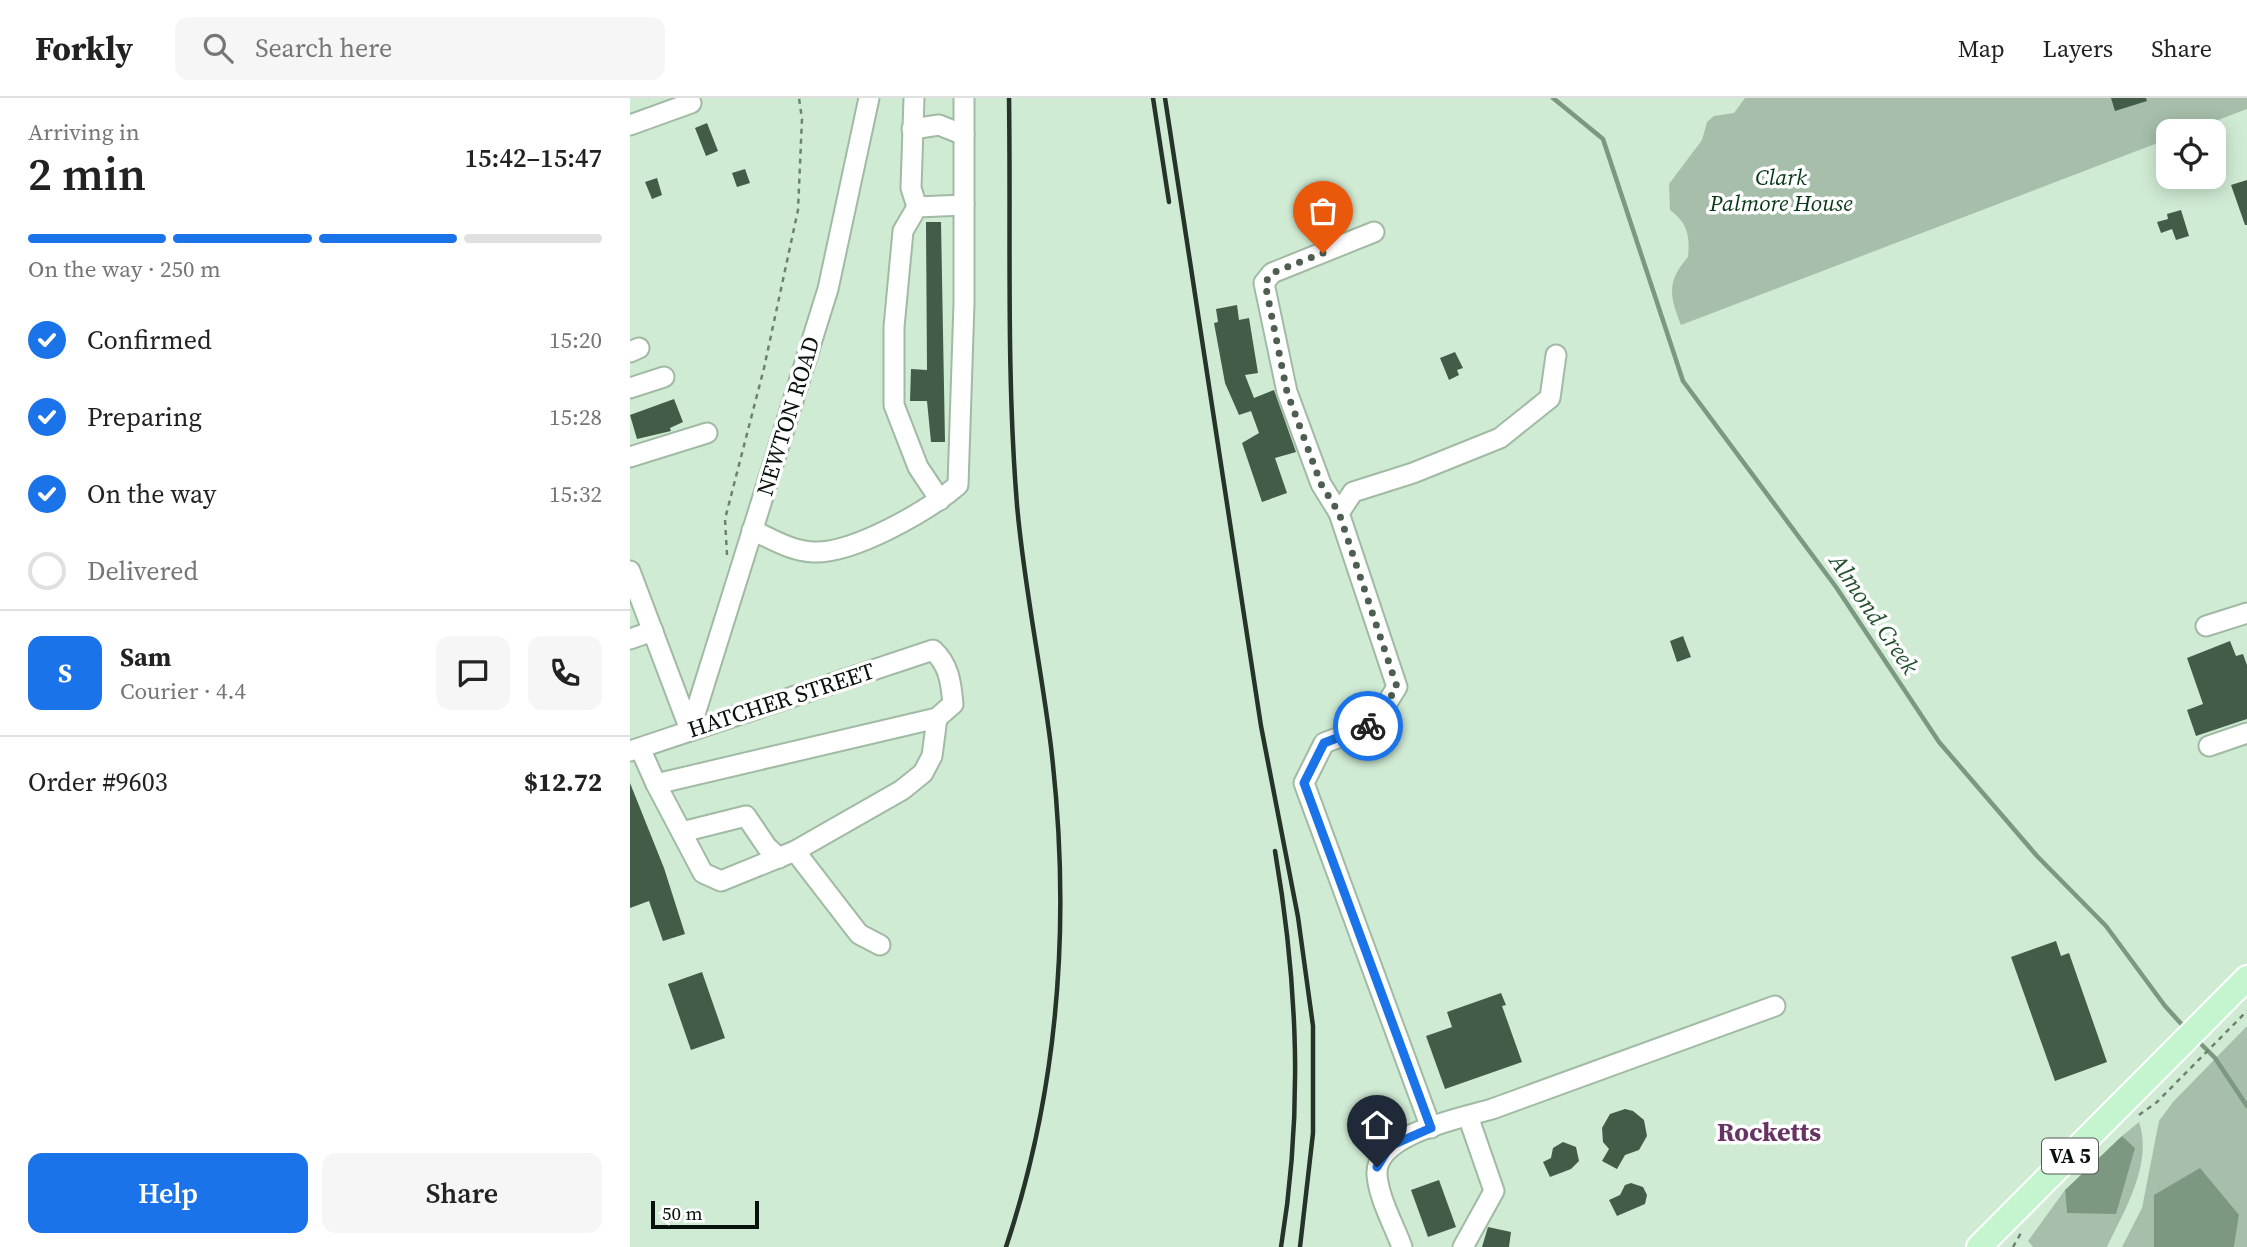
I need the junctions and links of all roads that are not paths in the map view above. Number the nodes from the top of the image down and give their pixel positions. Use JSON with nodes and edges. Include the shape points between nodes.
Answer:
{"nodes":[{"id":1,"x":869,"y":98,"type":"edge"},
{"id":2,"x":914,"y":98,"type":"edge"},
{"id":3,"x":964,"y":98,"type":"edge"},
{"id":4,"x":691,"y":103,"type":"dead end"},
{"id":5,"x":630,"y":125,"type":"edge"},
{"id":6,"x":912,"y":129,"type":"junction"},
{"id":7,"x":964,"y":135,"type":"junction"},
{"id":8,"x":964,"y":205,"type":"junction"},
{"id":9,"x":917,"y":207,"type":"junction"},
{"id":10,"x":1374,"y":232,"type":"dead end"},
{"id":11,"x":1556,"y":355,"type":"dead end"},
{"id":12,"x":664,"y":377,"type":"dead end"},
{"id":13,"x":630,"y":388,"type":"edge"},
{"id":14,"x":707,"y":433,"type":"dead end"},
{"id":15,"x":630,"y":457,"type":"edge"},
{"id":16,"x":940,"y":500,"type":"junction"},
{"id":17,"x":1339,"y":513,"type":"junction"},
{"id":18,"x":752,"y":530,"type":"junction"},
{"id":19,"x":630,"y":570,"type":"edge"},
{"id":20,"x":2247,"y":613,"type":"edge"},
{"id":21,"x":2206,"y":626,"type":"dead end"},
{"id":22,"x":653,"y":631,"type":"junction"},
{"id":23,"x":630,"y":639,"type":"edge"},
{"id":24,"x":937,"y":718,"type":"junction"},
{"id":25,"x":690,"y":730,"type":"junction"},
{"id":26,"x":2247,"y":733,"type":"edge"},
{"id":27,"x":2209,"y":746,"type":"dead end"},
{"id":28,"x":635,"y":750,"type":"edge"},
{"id":29,"x":656,"y":784,"type":"junction"},
{"id":30,"x":682,"y":832,"type":"junction"},
{"id":31,"x":787,"y":855,"type":"junction"},
{"id":32,"x":880,"y":945,"type":"dead end"},
{"id":33,"x":2247,"y":978,"type":"edge"},
{"id":34,"x":1775,"y":1006,"type":"dead end"},
{"id":35,"x":1468,"y":1116,"type":"junction"},
{"id":36,"x":1431,"y":1128,"type":"junction"},
{"id":37,"x":1402,"y":1247,"type":"edge"},
{"id":38,"x":1463,"y":1247,"type":"edge"},
{"id":39,"x":1979,"y":1247,"type":"edge"}],
"edges":[{"from":1,"to":18,"type":"street","name":"NEWTON ROAD","via":[[828,289]]},
{"from":2,"to":6,"type":"street"},
{"from":3,"to":7,"type":"street"},
{"from":4,"to":5,"type":"street"},
{"from":6,"to":7,"type":"street","via":[[939,125]]},
{"from":6,"to":9,"type":"street","via":[[911,188]]},
{"from":7,"to":8,"type":"street"},
{"from":8,"to":9,"type":"street"},
{"from":8,"to":16,"type":"street","via":[[958,485]]},
{"from":9,"to":16,"type":"street","via":[[903,231],[894,327],[894,405],[918,467]]},
{"from":10,"to":17,"type":"street","via":[[1272,273],[1265,283],[1287,392],[1321,484]]},
{"from":11,"to":17,"type":"street","via":[[1549,398],[1500,438],[1353,492]]},
{"from":12,"to":13,"type":"street"},
{"from":14,"to":15,"type":"street"},
{"from":16,"to":18,"type":"street","via":[[892,528],[827,550],[801,550]]},
{"from":17,"to":36,"type":"street","via":[[1397,687],[1374,723],[1324,743],[1304,783]]},
{"from":18,"to":25,"type":"street","name":"NEWTON ROAD"},
{"from":19,"to":22,"type":"street"},
{"from":20,"to":21,"type":"street"},
{"from":22,"to":23,"type":"street"},
{"from":22,"to":25,"type":"street"},
{"from":24,"to":25,"type":"street","name":"HATCHER STREET","via":[[953,704],[944,661],[933,650]]},
{"from":24,"to":29,"type":"street"},
{"from":24,"to":31,"type":"street","via":[[932,756],[923,773],[902,790]]},
{"from":25,"to":28,"type":"street","name":"HATCHER STREET"},
{"from":26,"to":27,"type":"street"},
{"from":28,"to":29,"type":"street"},
{"from":29,"to":30,"type":"street"},
{"from":30,"to":31,"type":"street","via":[[747,816],[767,847]]},
{"from":30,"to":31,"type":"street","via":[[703,873],[721,881]]},
{"from":31,"to":32,"type":"street","via":[[859,934]]},
{"from":33,"to":39,"type":"main road","number":"VA 5"},
{"from":34,"to":35,"type":"street"},
{"from":35,"to":36,"type":"street"},
{"from":35,"to":38,"type":"street","via":[[1494,1191]]},
{"from":36,"to":37,"type":"street","via":[[1390,1146],[1377,1167]]}]}
